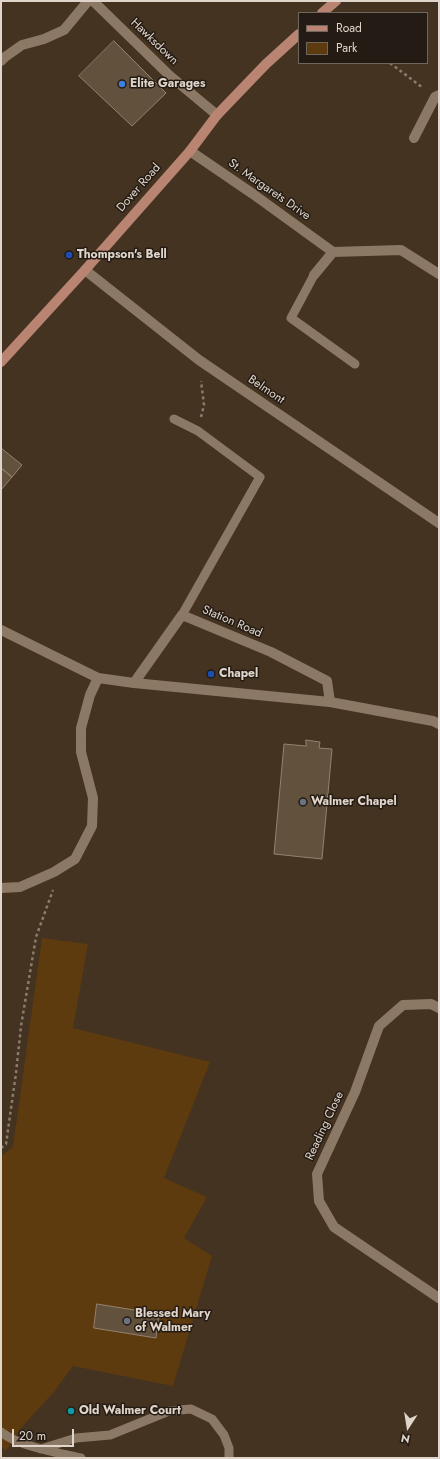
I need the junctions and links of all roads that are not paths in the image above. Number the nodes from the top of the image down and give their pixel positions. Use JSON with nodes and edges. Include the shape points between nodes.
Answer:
{"nodes":[{"id":1,"x":88,"y":1,"type":"edge"},
{"id":2,"x":93,"y":1,"type":"edge"},
{"id":3,"x":336,"y":1,"type":"edge"},
{"id":4,"x":323,"y":12,"type":"edge"},
{"id":5,"x":298,"y":35,"type":"edge"},
{"id":6,"x":1,"y":61,"type":"edge"},
{"id":7,"x":437,"y":96,"type":"edge"},
{"id":8,"x":216,"y":115,"type":"junction"},
{"id":9,"x":414,"y":138,"type":"dead end"},
{"id":10,"x":190,"y":151,"type":"junction"},
{"id":11,"x":333,"y":252,"type":"junction"},
{"id":12,"x":85,"y":270,"type":"junction"},
{"id":13,"x":439,"y":274,"type":"edge"},
{"id":14,"x":314,"y":275,"type":"joint"},
{"id":15,"x":1,"y":362,"type":"edge"},
{"id":16,"x":356,"y":364,"type":"dead end"},
{"id":17,"x":174,"y":419,"type":"dead end"},
{"id":18,"x":439,"y":523,"type":"edge"},
{"id":19,"x":182,"y":615,"type":"junction"},
{"id":20,"x":1,"y":630,"type":"edge"},
{"id":21,"x":98,"y":678,"type":"junction"},
{"id":22,"x":134,"y":683,"type":"junction"},
{"id":23,"x":330,"y":702,"type":"junction"},
{"id":24,"x":439,"y":724,"type":"edge"},
{"id":25,"x":1,"y":888,"type":"edge"},
{"id":26,"x":439,"y":1008,"type":"edge"},
{"id":27,"x":439,"y":1298,"type":"edge"},
{"id":28,"x":1,"y":1432,"type":"edge"},
{"id":29,"x":41,"y":1449,"type":"junction"},
{"id":30,"x":81,"y":1458,"type":"edge"},
{"id":31,"x":229,"y":1458,"type":"edge"}],
"edges":[{"from":1,"to":6,"type":"street","via":[[64,30],[22,45]]},
{"from":2,"to":8,"type":"street","name":"Hawksdown","via":[[169,75]]},
{"from":3,"to":4,"type":"main road"},
{"from":5,"to":8,"type":"main road","name":"Dover Road"},
{"from":7,"to":9,"type":"street"},
{"from":8,"to":10,"type":"main road","name":"Dover Road"},
{"from":10,"to":11,"type":"street","name":"St. Margarets Drive"},
{"from":10,"to":12,"type":"main road","name":"Dover Road"},
{"from":11,"to":13,"type":"street","via":[[401,250]]},
{"from":11,"to":14,"type":"street"},
{"from":12,"to":15,"type":"main road","name":"Dover Road"},
{"from":12,"to":18,"type":"street","name":"Belmont","via":[[199,360]]},
{"from":14,"to":16,"type":"lane","via":[[291,318]]},
{"from":17,"to":19,"type":"lane","via":[[198,432],[260,477]]},
{"from":19,"to":22,"type":"street"},
{"from":19,"to":23,"type":"street","name":"Station Road","via":[[271,652],[327,681]]},
{"from":20,"to":21,"type":"street"},
{"from":21,"to":22,"type":"street"},
{"from":21,"to":25,"type":"street","via":[[90,695],[81,728],[81,752],[93,798],[92,826],[75,860],[20,887]]},
{"from":22,"to":23,"type":"street"},
{"from":23,"to":24,"type":"street"},
{"from":26,"to":27,"type":"street","name":"Reading Close","via":[[431,1004],[403,1005],[379,1026],[355,1092],[317,1174],[319,1201],[334,1227]]},
{"from":28,"to":29,"type":"lane","via":[[7,1437]]},
{"from":29,"to":30,"type":"lane"},
{"from":29,"to":31,"type":"lane","via":[[76,1438],[110,1435],[169,1411],[191,1409],[212,1419],[224,1434],[230,1448]]}]}
